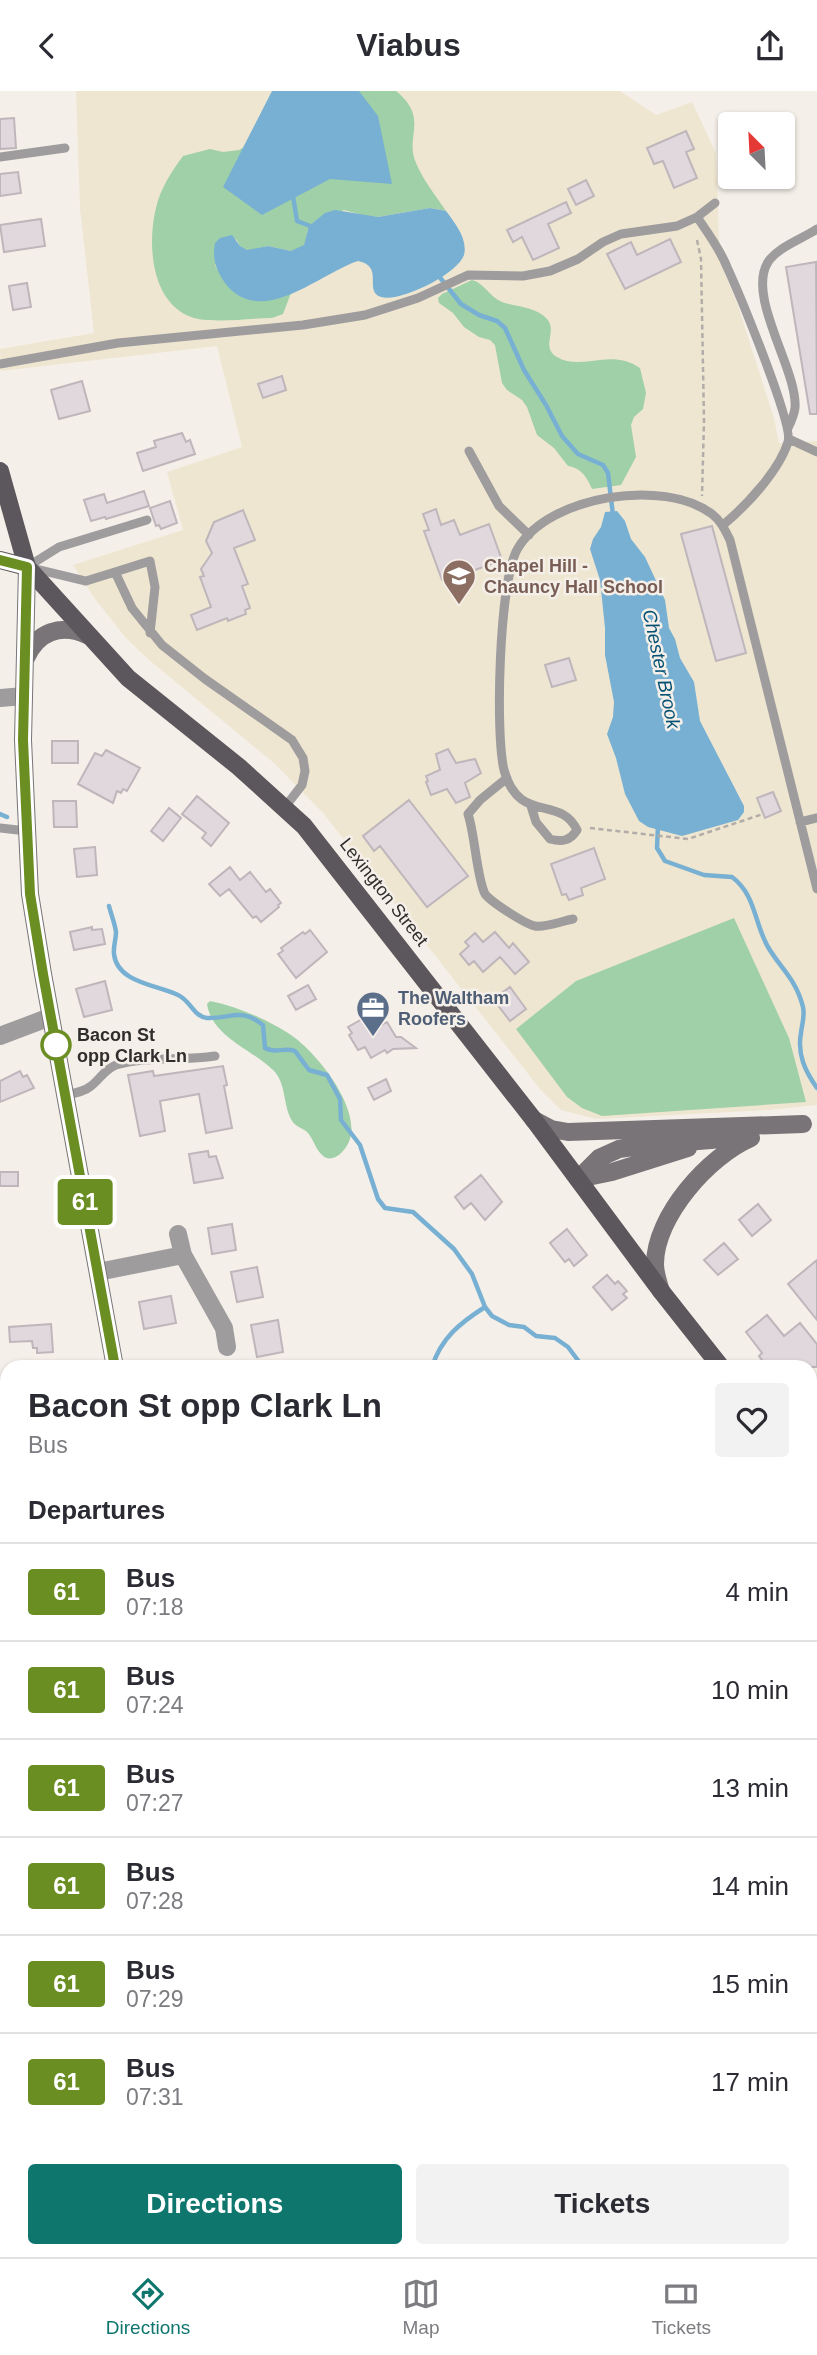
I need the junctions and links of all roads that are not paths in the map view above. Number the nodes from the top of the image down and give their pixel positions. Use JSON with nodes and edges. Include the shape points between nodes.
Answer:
{"nodes":[{"id":1,"x":65,"y":148,"type":"dead end"},
{"id":2,"x":0,"y":157,"type":"edge"},
{"id":3,"x":715,"y":203,"type":"dead end"},
{"id":4,"x":693,"y":219,"type":"junction"},
{"id":5,"x":817,"y":229,"type":"edge"},
{"id":6,"x":0,"y":364,"type":"edge"},
{"id":7,"x":788,"y":428,"type":"junction"},
{"id":8,"x":789,"y":439,"type":"junction"},
{"id":9,"x":469,"y":451,"type":"dead end"},
{"id":10,"x":817,"y":452,"type":"edge"},
{"id":11,"x":0,"y":471,"type":"edge"},
{"id":12,"x":147,"y":520,"type":"dead end"},
{"id":13,"x":723,"y":525,"type":"junction"},
{"id":14,"x":529,"y":535,"type":"junction"},
{"id":15,"x":0,"y":560,"type":"edge"},
{"id":16,"x":27,"y":567,"type":"junction"},
{"id":17,"x":115,"y":572,"type":"junction"},
{"id":18,"x":150,"y":633,"type":"junction"},
{"id":19,"x":87,"y":635,"type":"junction"},
{"id":20,"x":25,"y":661,"type":"junction"},
{"id":21,"x":24,"y":696,"type":"junction"},
{"id":22,"x":0,"y":698,"type":"edge"},
{"id":23,"x":508,"y":778,"type":"junction"},
{"id":24,"x":531,"y":806,"type":"junction"},
{"id":25,"x":285,"y":807,"type":"junction"},
{"id":26,"x":817,"y":818,"type":"edge"},
{"id":27,"x":800,"y":822,"type":"junction"},
{"id":28,"x":0,"y":828,"type":"edge"},
{"id":29,"x":27,"y":831,"type":"junction"},
{"id":30,"x":815,"y":878,"type":"edge"},
{"id":31,"x":817,"y":889,"type":"edge"},
{"id":32,"x":573,"y":919,"type":"dead end"},
{"id":33,"x":50,"y":1017,"type":"junction"},
{"id":34,"x":0,"y":1036,"type":"edge"},
{"id":35,"x":215,"y":1056,"type":"dead end"},
{"id":36,"x":65,"y":1095,"type":"junction"},
{"id":37,"x":534,"y":1120,"type":"junction"},
{"id":38,"x":810,"y":1122,"type":"edge"},
{"id":39,"x":773,"y":1129,"type":"junction"},
{"id":40,"x":578,"y":1179,"type":"junction"},
{"id":41,"x":178,"y":1234,"type":"dead end"},
{"id":42,"x":183,"y":1255,"type":"junction"},
{"id":43,"x":98,"y":1272,"type":"junction"},
{"id":44,"x":661,"y":1291,"type":"junction"},
{"id":45,"x":227,"y":1347,"type":"dead end"},
{"id":46,"x":114,"y":1360,"type":"edge"},
{"id":47,"x":713,"y":1360,"type":"edge"}],
"edges":[{"from":1,"to":2,"type":"lane"},
{"from":3,"to":4,"type":"lane"},
{"from":4,"to":6,"type":"lane","via":[[667,229],[621,234],[550,271],[523,276],[478,274],[365,315],[118,343]]},
{"from":4,"to":7,"type":"lane","via":[[727,266]]},
{"from":5,"to":7,"type":"lane","via":[[776,253],[764,271],[768,312],[794,394],[794,417]]},
{"from":7,"to":8,"type":"lane"},
{"from":8,"to":10,"type":"lane"},
{"from":8,"to":13,"type":"lane","via":[[758,490]]},
{"from":9,"to":14,"type":"lane","via":[[499,506]]},
{"from":11,"to":16,"type":"main road","name":"Lexington Street"},
{"from":12,"to":16,"type":"lane","via":[[59,547]]},
{"from":13,"to":14,"type":"lane","via":[[702,508],[661,495],[622,496],[579,505]]},
{"from":13,"to":27,"type":"lane"},
{"from":14,"to":23,"type":"lane","via":[[513,561],[503,622],[502,753]]},
{"from":15,"to":16,"type":"main road"},
{"from":16,"to":17,"type":"lane","via":[[86,581]]},
{"from":16,"to":19,"type":"main road","name":"Lexington Street"},
{"from":16,"to":20,"type":"main road"},
{"from":17,"to":18,"type":"lane"},
{"from":17,"to":18,"type":"lane","via":[[150,561],[155,587]]},
{"from":18,"to":25,"type":"lane","via":[[188,667],[292,740],[305,771],[302,785]]},
{"from":19,"to":20,"type":"main road","via":[[68,629],[49,632],[34,643]]},
{"from":19,"to":25,"type":"main road","name":"Lexington Street","via":[[139,688]]},
{"from":20,"to":21,"type":"main road"},
{"from":21,"to":22,"type":"street"},
{"from":21,"to":29,"type":"main road"},
{"from":23,"to":24,"type":"lane","via":[[521,800]]},
{"from":23,"to":32,"type":"lane","via":[[468,814],[486,894],[536,926]]},
{"from":24,"to":24,"type":"lane","via":[[536,822],[550,839],[565,841],[573,836],[575,825],[563,813]]},
{"from":25,"to":37,"type":"main road","name":"Lexington Street","via":[[341,870]]},
{"from":26,"to":27,"type":"lane"},
{"from":27,"to":30,"type":"lane"},
{"from":28,"to":29,"type":"lane"},
{"from":29,"to":33,"type":"main road","via":[[30,894]]},
{"from":30,"to":31,"type":"lane"},
{"from":33,"to":34,"type":"street"},
{"from":33,"to":36,"type":"main road"},
{"from":35,"to":36,"type":"lane","via":[[117,1065],[89,1088]]},
{"from":36,"to":43,"type":"main road"},
{"from":37,"to":38,"type":"main road","via":[[568,1132]]},
{"from":37,"to":40,"type":"main road","name":"Lexington Street"},
{"from":38,"to":39,"type":"main road"},
{"from":39,"to":40,"type":"main road","via":[[620,1149],[599,1158]]},
{"from":39,"to":44,"type":"main road","via":[[718,1157],[687,1191],[658,1242],[655,1262]]},
{"from":40,"to":44,"type":"main road","name":"Lexington Street"},
{"from":41,"to":42,"type":"street"},
{"from":42,"to":43,"type":"street"},
{"from":42,"to":45,"type":"street","via":[[224,1328]]},
{"from":43,"to":46,"type":"main road"},
{"from":44,"to":47,"type":"main road","name":"Lexington Street"}]}
